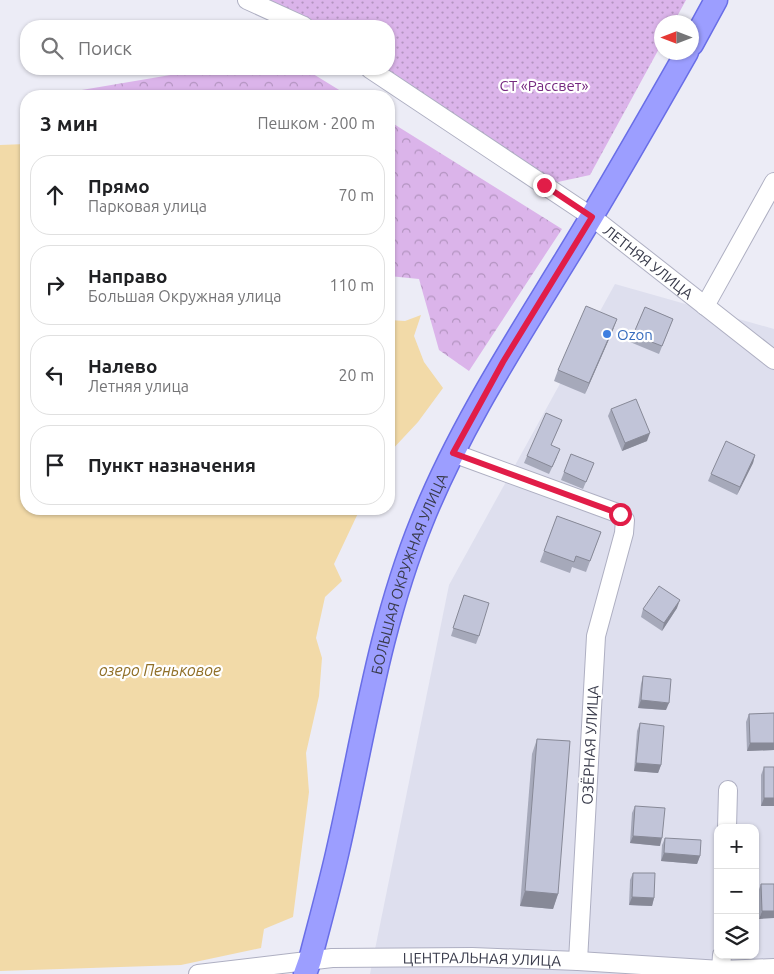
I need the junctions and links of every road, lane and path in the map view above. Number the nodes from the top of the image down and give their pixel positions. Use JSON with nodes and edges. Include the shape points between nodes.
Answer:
{"nodes":[{"id":1,"x":247,"y":0,"type":"edge"},
{"id":2,"x":716,"y":0,"type":"edge"},
{"id":3,"x":282,"y":8,"type":"edge"},
{"id":4,"x":297,"y":20,"type":"edge"},
{"id":5,"x":699,"y":31,"type":"edge"},
{"id":6,"x":682,"y":60,"type":"edge"},
{"id":7,"x":379,"y":75,"type":"edge"},
{"id":8,"x":774,"y":182,"type":"edge"},
{"id":9,"x":592,"y":217,"type":"junction"},
{"id":10,"x":705,"y":306,"type":"junction"},
{"id":11,"x":774,"y":360,"type":"edge"},
{"id":12,"x":453,"y":453,"type":"junction"},
{"id":13,"x":728,"y":790,"type":"dead end"},
{"id":14,"x":727,"y":824,"type":"edge"},
{"id":15,"x":721,"y":963,"type":"edge"},
{"id":16,"x":589,"y":966,"type":"edge"},
{"id":17,"x":308,"y":967,"type":"edge"},
{"id":18,"x":774,"y":968,"type":"edge"},
{"id":19,"x":198,"y":974,"type":"edge"}],
"edges":[{"from":1,"to":3,"type":"street"},
{"from":2,"to":5,"type":"main road"},
{"from":3,"to":4,"type":"street"},
{"from":6,"to":9,"type":"main road","name":"БОЛЬШАЯ ОКРУЖНАЯ УЛИЦА"},
{"from":7,"to":9,"type":"street","name":"ЛЕТНЯЯ УЛИЦА"},
{"from":8,"to":10,"type":"street"},
{"from":9,"to":10,"type":"street","name":"ЛЕТНЯЯ УЛИЦА"},
{"from":9,"to":12,"type":"main road","name":"БОЛЬШАЯ ОКРУЖНАЯ УЛИЦА","via":[[503,362]]},
{"from":10,"to":11,"type":"street","name":"ЛЕТНЯЯ УЛИЦА"},
{"from":12,"to":16,"type":"street","name":"ОЗЁРНАЯ УЛИЦА","via":[[620,514],[625,520],[596,636]]},
{"from":12,"to":17,"type":"main road","name":"БОЛЬШАЯ ОКРУЖНАЯ УЛИЦА","via":[[422,520],[396,593],[370,691],[337,854]]},
{"from":13,"to":14,"type":"street"},
{"from":15,"to":16,"type":"street","name":"ЦЕНТРАЛЬНАЯ УЛИЦА"},
{"from":15,"to":18,"type":"street","name":"ЦЕНТРАЛЬНАЯ УЛИЦА"},
{"from":16,"to":17,"type":"street","name":"ЦЕНТРАЛЬНАЯ УЛИЦА","via":[[472,957],[332,958]]},
{"from":17,"to":19,"type":"street","name":"ЦЕНТРАЛЬНАЯ УЛИЦА"}]}
